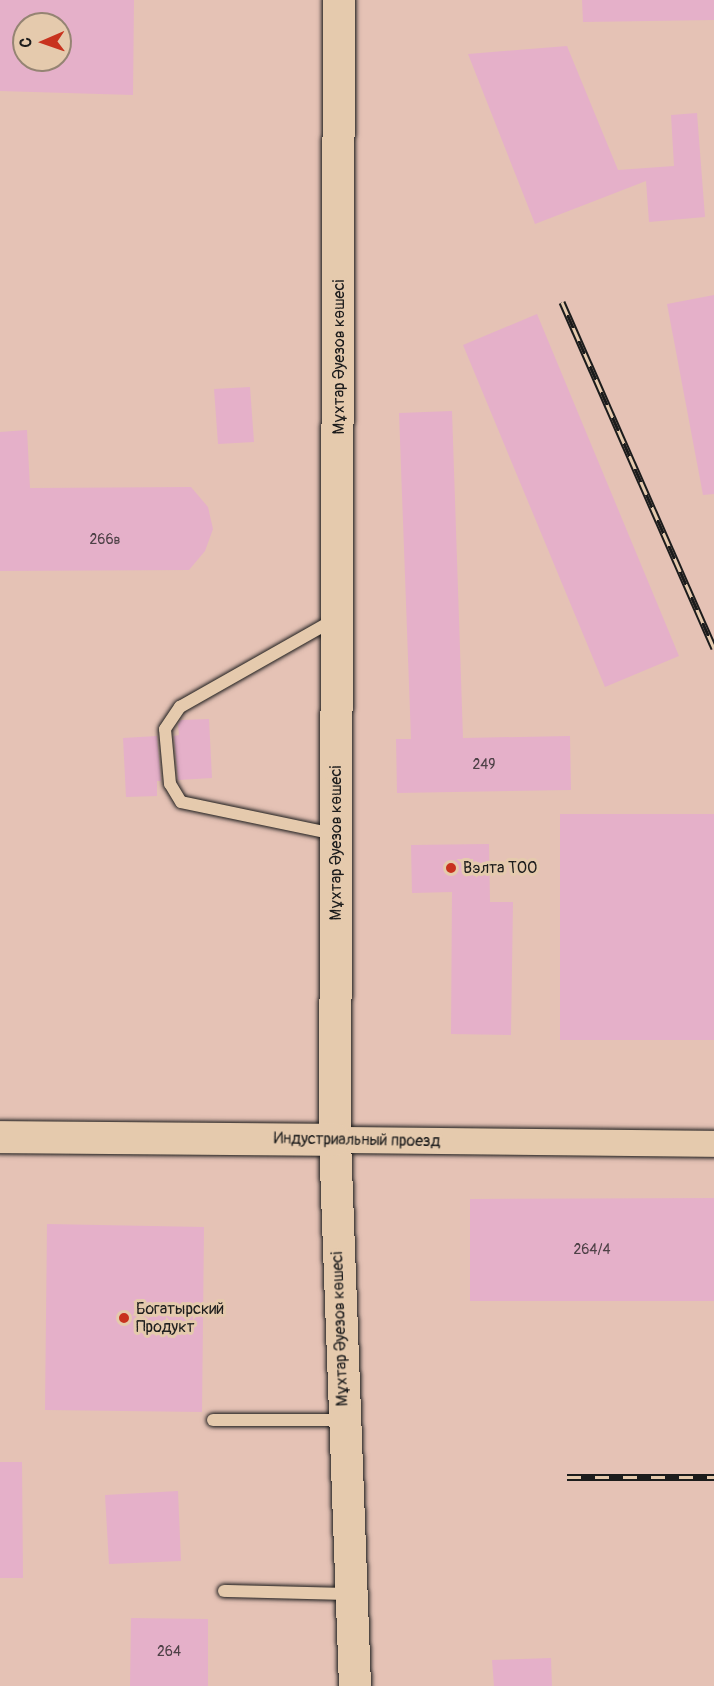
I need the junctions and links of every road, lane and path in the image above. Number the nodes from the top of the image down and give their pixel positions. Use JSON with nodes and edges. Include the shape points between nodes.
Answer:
{"nodes":[{"id":1,"x":339,"y":0,"type":"edge"},
{"id":2,"x":338,"y":618,"type":"junction"},
{"id":3,"x":336,"y":835,"type":"junction"},
{"id":4,"x":0,"y":1137,"type":"edge"},
{"id":5,"x":335,"y":1140,"type":"junction"},
{"id":6,"x":714,"y":1144,"type":"edge"},
{"id":7,"x":213,"y":1420,"type":"dead end"},
{"id":8,"x":343,"y":1420,"type":"junction"},
{"id":9,"x":224,"y":1591,"type":"dead end"},
{"id":10,"x":351,"y":1594,"type":"junction"},
{"id":11,"x":355,"y":1686,"type":"edge"}],
"edges":[{"from":1,"to":2,"type":"street","name":"Мұхтар Әуезов көшесі"},
{"from":2,"to":3,"type":"street","name":"Мұхтар Әуезов көшесі"},
{"from":2,"to":3,"type":"lane","via":[[180,707],[165,729],[170,784],[181,802]]},
{"from":3,"to":5,"type":"street","name":"Мұхтар Әуезов көшесі"},
{"from":4,"to":5,"type":"street","name":"Индустриальный проезд"},
{"from":5,"to":6,"type":"street","name":"Индустриальный проезд"},
{"from":5,"to":8,"type":"street","name":"Мұхтар Әуезов көшесі"},
{"from":7,"to":8,"type":"lane"},
{"from":8,"to":10,"type":"street","name":"Мұхтар Әуезов көшесі"},
{"from":9,"to":10,"type":"lane"},
{"from":10,"to":11,"type":"street","name":"Мұхтар Әуезов көшесі"}]}
